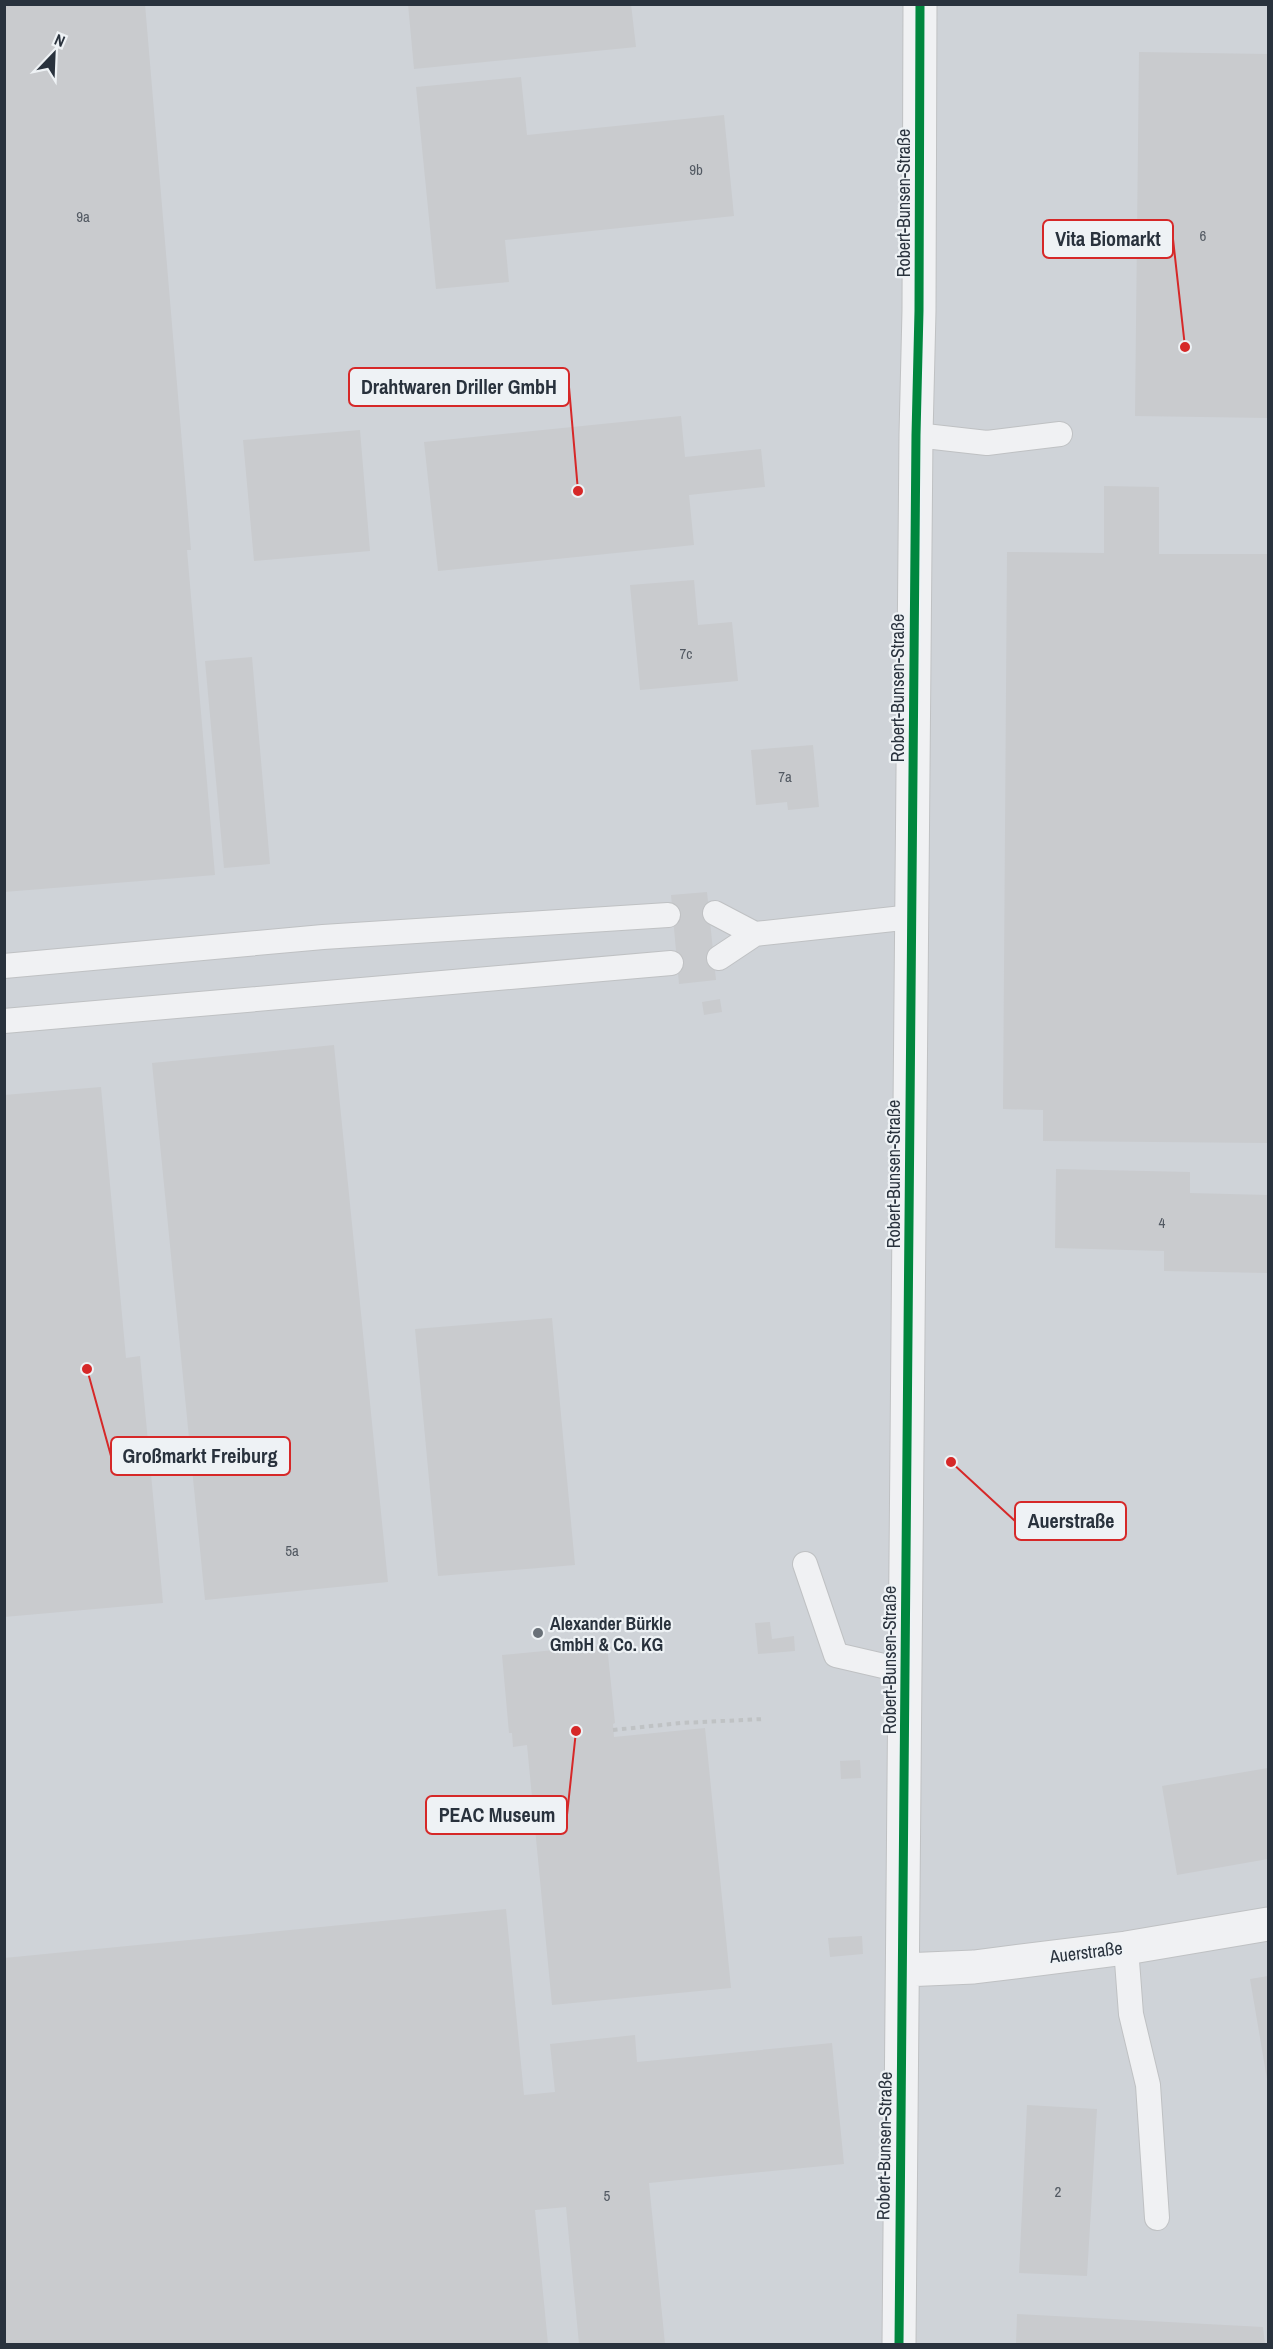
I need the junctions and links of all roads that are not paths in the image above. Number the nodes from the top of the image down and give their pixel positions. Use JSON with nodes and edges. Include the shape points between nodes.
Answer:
{"nodes":[{"id":1,"x":920,"y":4,"type":"edge"},
{"id":2,"x":1060,"y":434,"type":"dead end"},
{"id":3,"x":916,"y":435,"type":"junction"},
{"id":4,"x":715,"y":913,"type":"dead end"},
{"id":5,"x":668,"y":915,"type":"dead end"},
{"id":6,"x":912,"y":917,"type":"junction"},
{"id":7,"x":755,"y":934,"type":"junction"},
{"id":8,"x":718,"y":958,"type":"dead end"},
{"id":9,"x":670,"y":963,"type":"dead end"},
{"id":10,"x":4,"y":966,"type":"edge"},
{"id":11,"x":4,"y":1021,"type":"edge"},
{"id":12,"x":805,"y":1563,"type":"dead end"},
{"id":13,"x":905,"y":1671,"type":"junction"},
{"id":14,"x":1269,"y":1924,"type":"edge"},
{"id":15,"x":1126,"y":1948,"type":"junction"},
{"id":16,"x":903,"y":1970,"type":"junction"},
{"id":17,"x":1157,"y":2218,"type":"dead end"},
{"id":18,"x":899,"y":2344,"type":"edge"}],
"edges":[{"from":1,"to":3,"type":"street","name":"Robert-Bunsen-Straße"},
{"from":2,"to":3,"type":"lane","via":[[987,442]]},
{"from":3,"to":6,"type":"street","name":"Robert-Bunsen-Straße"},
{"from":4,"to":7,"type":"lane"},
{"from":5,"to":10,"type":"lane","via":[[323,937]]},
{"from":6,"to":7,"type":"lane"},
{"from":6,"to":13,"type":"street","name":"Robert-Bunsen-Straße"},
{"from":7,"to":8,"type":"lane"},
{"from":9,"to":11,"type":"lane"},
{"from":12,"to":13,"type":"lane","via":[[836,1656]]},
{"from":13,"to":16,"type":"street","name":"Robert-Bunsen-Straße"},
{"from":14,"to":15,"type":"street","name":"Auerstraße"},
{"from":15,"to":16,"type":"street","name":"Auerstraße","via":[[974,1967]]},
{"from":15,"to":17,"type":"lane","via":[[1131,2014],[1148,2085]]},
{"from":16,"to":18,"type":"street","name":"Robert-Bunsen-Straße"}]}
